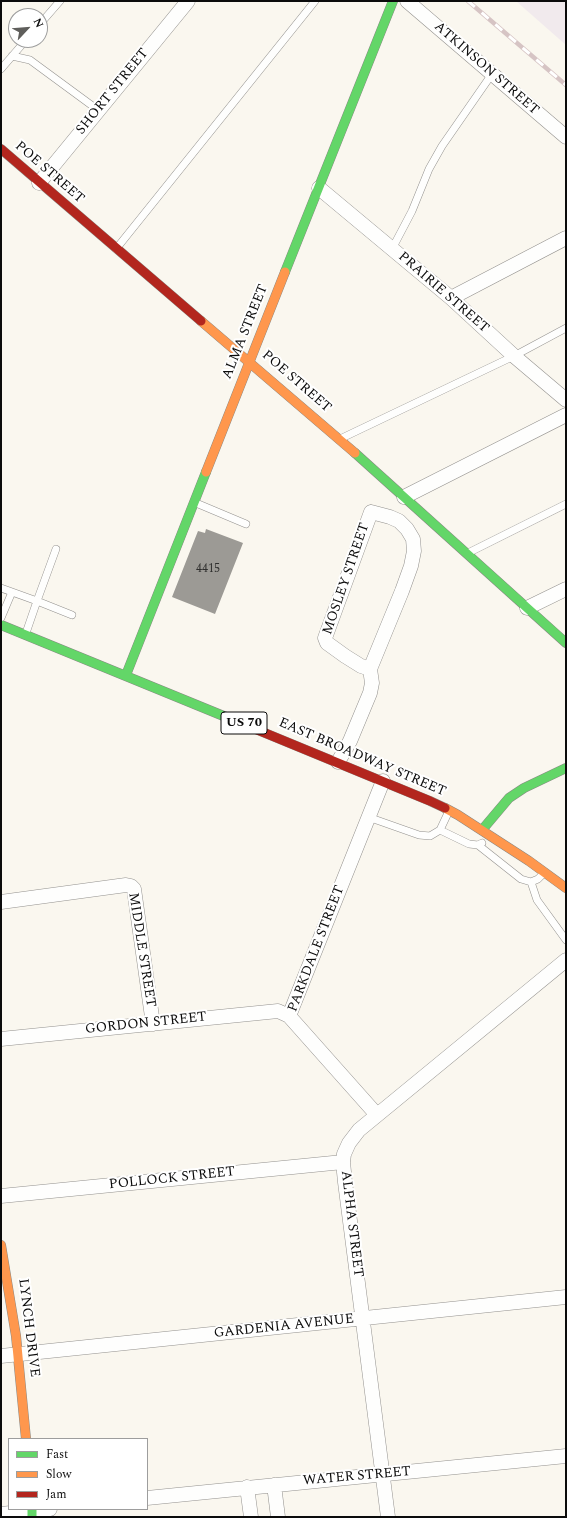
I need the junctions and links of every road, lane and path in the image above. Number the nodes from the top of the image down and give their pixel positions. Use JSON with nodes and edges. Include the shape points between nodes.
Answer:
{"nodes":[{"id":1,"x":60,"y":1,"type":"edge"},
{"id":2,"x":188,"y":1,"type":"edge"},
{"id":3,"x":315,"y":1,"type":"edge"},
{"id":4,"x":393,"y":1,"type":"edge"},
{"id":5,"x":407,"y":1,"type":"edge"},
{"id":6,"x":48,"y":15,"type":"edge"},
{"id":7,"x":19,"y":48,"type":"edge"},
{"id":8,"x":12,"y":56,"type":"junction"},
{"id":9,"x":1,"y":69,"type":"edge"},
{"id":10,"x":492,"y":74,"type":"junction"},
{"id":11,"x":98,"y":110,"type":"junction"},
{"id":12,"x":566,"y":137,"type":"edge"},
{"id":13,"x":1,"y":149,"type":"edge"},
{"id":14,"x":39,"y":183,"type":"junction"},
{"id":15,"x":319,"y":188,"type":"junction"},
{"id":16,"x":566,"y":238,"type":"edge"},
{"id":17,"x":116,"y":249,"type":"junction"},
{"id":18,"x":392,"y":249,"type":"junction"},
{"id":19,"x":451,"y":298,"type":"junction"},
{"id":20,"x":566,"y":328,"type":"edge"},
{"id":21,"x":514,"y":356,"type":"junction"},
{"id":22,"x":250,"y":361,"type":"junction"},
{"id":23,"x":566,"y":400,"type":"edge"},
{"id":24,"x":566,"y":414,"type":"edge"},
{"id":25,"x":340,"y":439,"type":"junction"},
{"id":26,"x":404,"y":497,"type":"junction"},
{"id":27,"x":194,"y":502,"type":"junction"},
{"id":28,"x":566,"y":504,"type":"edge"},
{"id":29,"x":246,"y":524,"type":"dead end"},
{"id":30,"x":56,"y":549,"type":"dead end"},
{"id":31,"x":466,"y":554,"type":"junction"},
{"id":32,"x":1,"y":588,"type":"edge"},
{"id":33,"x":566,"y":589,"type":"edge"},
{"id":34,"x":12,"y":592,"type":"junction"},
{"id":35,"x":37,"y":601,"type":"junction"},
{"id":36,"x":527,"y":608,"type":"junction"},
{"id":37,"x":72,"y":615,"type":"dead end"},
{"id":38,"x":1,"y":618,"type":"edge"},
{"id":39,"x":1,"y":625,"type":"edge"},
{"id":40,"x":25,"y":635,"type":"junction"},
{"id":41,"x":566,"y":643,"type":"edge"},
{"id":42,"x":370,"y":669,"type":"junction"},
{"id":43,"x":126,"y":675,"type":"junction"},
{"id":44,"x":338,"y":762,"type":"junction"},
{"id":45,"x":566,"y":768,"type":"edge"},
{"id":46,"x":383,"y":781,"type":"junction"},
{"id":47,"x":450,"y":810,"type":"junction"},
{"id":48,"x":368,"y":817,"type":"junction"},
{"id":49,"x":440,"y":830,"type":"junction"},
{"id":50,"x":486,"y":833,"type":"junction"},
{"id":51,"x":478,"y":845,"type":"junction"},
{"id":52,"x":545,"y":872,"type":"junction"},
{"id":53,"x":531,"y":882,"type":"junction"},
{"id":54,"x":566,"y":888,"type":"edge"},
{"id":55,"x":1,"y":902,"type":"edge"},
{"id":56,"x":566,"y":940,"type":"edge"},
{"id":57,"x":566,"y":960,"type":"edge"},
{"id":58,"x":289,"y":1016,"type":"junction"},
{"id":59,"x":153,"y":1024,"type":"junction"},
{"id":60,"x":1,"y":1039,"type":"edge"},
{"id":61,"x":377,"y":1115,"type":"junction"},
{"id":62,"x":343,"y":1162,"type":"junction"},
{"id":63,"x":1,"y":1196,"type":"edge"},
{"id":64,"x":1,"y":1244,"type":"edge"},
{"id":65,"x":566,"y":1297,"type":"edge"},
{"id":66,"x":362,"y":1318,"type":"junction"},
{"id":67,"x":18,"y":1354,"type":"junction"},
{"id":68,"x":1,"y":1356,"type":"edge"},
{"id":69,"x":26,"y":1438,"type":"edge"},
{"id":70,"x":566,"y":1456,"type":"edge"},
{"id":71,"x":383,"y":1475,"type":"junction"},
{"id":72,"x":274,"y":1485,"type":"junction"},
{"id":73,"x":246,"y":1487,"type":"junction"},
{"id":74,"x":148,"y":1498,"type":"edge"},
{"id":75,"x":44,"y":1510,"type":"edge"},
{"id":76,"x":32,"y":1512,"type":"edge"},
{"id":77,"x":1,"y":1514,"type":"edge"},
{"id":78,"x":250,"y":1517,"type":"edge"},
{"id":79,"x":278,"y":1517,"type":"edge"},
{"id":80,"x":388,"y":1517,"type":"edge"}],
"edges":[{"from":1,"to":6,"type":"lane"},
{"from":2,"to":11,"type":"street","name":"SHORT STREET"},
{"from":3,"to":17,"type":"lane"},
{"from":4,"to":15,"type":"street","name":"ALMA STREET"},
{"from":5,"to":10,"type":"street","name":"ATKINSON STREET"},
{"from":7,"to":8,"type":"lane"},
{"from":8,"to":9,"type":"lane"},
{"from":8,"to":11,"type":"lane","via":[[30,60]]},
{"from":10,"to":12,"type":"street","name":"ATKINSON STREET"},
{"from":10,"to":18,"type":"lane","via":[[442,146]]},
{"from":11,"to":14,"type":"street","name":"SHORT STREET"},
{"from":13,"to":14,"type":"street","name":"POE STREET"},
{"from":14,"to":17,"type":"street","name":"POE STREET"},
{"from":15,"to":18,"type":"street","name":"PRAIRIE STREET"},
{"from":15,"to":22,"type":"street","name":"ALMA STREET"},
{"from":16,"to":19,"type":"street"},
{"from":17,"to":22,"type":"street","name":"POE STREET"},
{"from":18,"to":19,"type":"street","name":"PRAIRIE STREET"},
{"from":19,"to":21,"type":"street","name":"PRAIRIE STREET"},
{"from":20,"to":21,"type":"lane"},
{"from":21,"to":23,"type":"street","name":"PRAIRIE STREET"},
{"from":21,"to":25,"type":"lane"},
{"from":22,"to":25,"type":"street","name":"POE STREET"},
{"from":22,"to":27,"type":"street","name":"ALMA STREET"},
{"from":24,"to":26,"type":"street"},
{"from":25,"to":26,"type":"street","name":"POE STREET"},
{"from":26,"to":31,"type":"street","name":"POE STREET"},
{"from":27,"to":29,"type":"lane"},
{"from":27,"to":43,"type":"street","name":"ALMA STREET"},
{"from":28,"to":31,"type":"lane"},
{"from":30,"to":35,"type":"lane"},
{"from":31,"to":36,"type":"street","name":"POE STREET"},
{"from":32,"to":34,"type":"lane"},
{"from":33,"to":36,"type":"street"},
{"from":34,"to":35,"type":"lane"},
{"from":34,"to":38,"type":"lane"},
{"from":35,"to":37,"type":"lane"},
{"from":35,"to":40,"type":"lane"},
{"from":36,"to":41,"type":"street","name":"POE STREET"},
{"from":39,"to":40,"type":"street","name":"EAST BROADWAY STREET","number":"US 70"},
{"from":40,"to":43,"type":"street","name":"EAST BROADWAY STREET","number":"US 70"},
{"from":42,"to":42,"type":"street","name":"MOSLEY STREET","via":[[402,591],[414,551],[413,539],[407,528],[399,521],[371,512],[325,638],[345,656]]},
{"from":42,"to":44,"type":"street","name":"MOSLEY STREET","via":[[370,693],[353,735]]},
{"from":43,"to":44,"type":"street","name":"EAST BROADWAY STREET","number":"US 70"},
{"from":44,"to":46,"type":"street","name":"EAST BROADWAY STREET","number":"US 70"},
{"from":45,"to":50,"type":"street","via":[[509,798]]},
{"from":46,"to":47,"type":"street","name":"EAST BROADWAY STREET","number":"US 70"},
{"from":46,"to":48,"type":"street","name":"PARKDALE STREET"},
{"from":47,"to":49,"type":"lane"},
{"from":47,"to":50,"type":"street","name":"EAST BROADWAY STREET","number":"US 70"},
{"from":48,"to":49,"type":"lane","via":[[419,835],[430,836]]},
{"from":48,"to":58,"type":"street","name":"PARKDALE STREET"},
{"from":49,"to":51,"type":"lane","via":[[469,844]]},
{"from":50,"to":51,"type":"lane"},
{"from":50,"to":52,"type":"street","name":"EAST BROADWAY STREET","number":"US 70"},
{"from":51,"to":53,"type":"lane","via":[[521,879]]},
{"from":52,"to":53,"type":"lane"},
{"from":52,"to":54,"type":"street","name":"EAST BROADWAY STREET","number":"US 70"},
{"from":53,"to":56,"type":"lane","via":[[537,900]]},
{"from":55,"to":59,"type":"street","name":"MIDDLE STREET","via":[[131,886],[134,889]]},
{"from":57,"to":61,"type":"street","name":"ALPHA STREET"},
{"from":58,"to":59,"type":"street","name":"GORDON STREET","via":[[278,1011]]},
{"from":58,"to":61,"type":"street","name":"PARKDALE STREET"},
{"from":59,"to":60,"type":"street","name":"GORDON STREET"},
{"from":61,"to":62,"type":"street","name":"ALPHA STREET","via":[[354,1136],[344,1154]]},
{"from":62,"to":63,"type":"street","name":"POLLOCK STREET"},
{"from":62,"to":66,"type":"street","name":"ALPHA STREET"},
{"from":64,"to":67,"type":"street","name":"LYNCH DRIVE"},
{"from":65,"to":66,"type":"street","name":"GARDENIA AVENUE"},
{"from":66,"to":67,"type":"street","name":"GARDENIA AVENUE"},
{"from":66,"to":71,"type":"street","name":"ALPHA STREET"},
{"from":67,"to":68,"type":"street","name":"GARDENIA AVENUE"},
{"from":67,"to":69,"type":"street","name":"LYNCH DRIVE"},
{"from":70,"to":71,"type":"street","name":"WATER STREET"},
{"from":71,"to":72,"type":"street","name":"WATER STREET"},
{"from":71,"to":80,"type":"street","name":"ALPHA STREET"},
{"from":72,"to":73,"type":"street","name":"WATER STREET"},
{"from":72,"to":79,"type":"street"},
{"from":73,"to":74,"type":"street","name":"WATER STREET"},
{"from":73,"to":78,"type":"street"},
{"from":75,"to":76,"type":"street"},
{"from":76,"to":77,"type":"street"}]}
